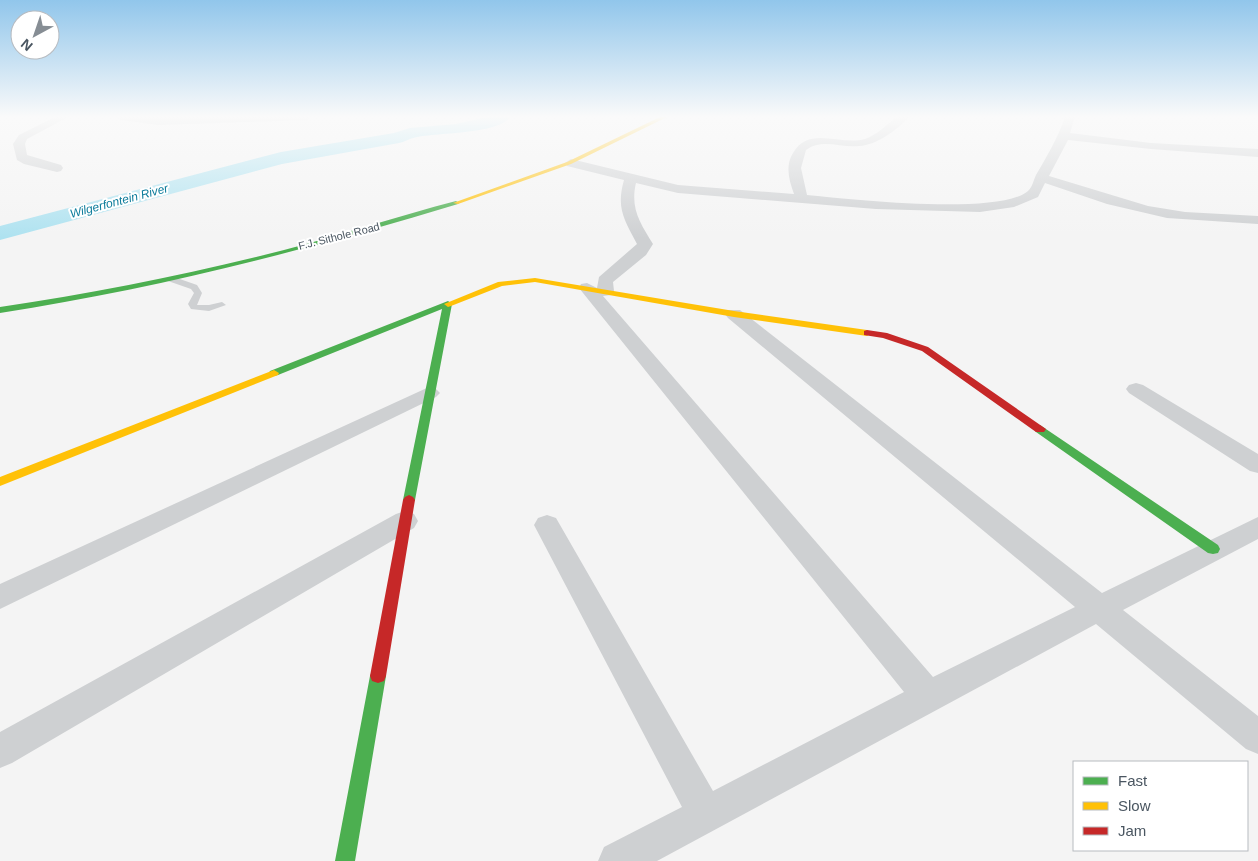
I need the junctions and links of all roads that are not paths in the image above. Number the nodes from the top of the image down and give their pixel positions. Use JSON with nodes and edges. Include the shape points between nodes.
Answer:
{"nodes":[{"id":1,"x":21,"y":157,"type":"edge"},
{"id":2,"x":583,"y":157,"type":"edge"},
{"id":3,"x":797,"y":157,"type":"edge"},
{"id":4,"x":1052,"y":157,"type":"edge"},
{"id":5,"x":571,"y":163,"type":"junction"},
{"id":6,"x":57,"y":168,"type":"dead end"},
{"id":7,"x":1041,"y":178,"type":"junction"},
{"id":8,"x":630,"y":179,"type":"junction"},
{"id":9,"x":802,"y":199,"type":"junction"},
{"id":10,"x":1258,"y":220,"type":"edge"},
{"id":11,"x":171,"y":279,"type":"junction"},
{"id":12,"x":596,"y":290,"type":"junction"},
{"id":13,"x":448,"y":304,"type":"junction"},
{"id":14,"x":222,"y":306,"type":"dead end"},
{"id":15,"x":0,"y":310,"type":"edge"},
{"id":16,"x":734,"y":314,"type":"junction"},
{"id":17,"x":1136,"y":388,"type":"dead end"},
{"id":18,"x":429,"y":393,"type":"junction"},
{"id":19,"x":1258,"y":465,"type":"edge"},
{"id":20,"x":0,"y":482,"type":"edge"},
{"id":21,"x":405,"y":521,"type":"junction"},
{"id":22,"x":547,"y":525,"type":"dead end"},
{"id":23,"x":1258,"y":527,"type":"edge"},
{"id":24,"x":1213,"y":549,"type":"junction"},
{"id":25,"x":0,"y":597,"type":"edge"},
{"id":26,"x":1098,"y":608,"type":"junction"},
{"id":27,"x":928,"y":696,"type":"junction"},
{"id":28,"x":1258,"y":737,"type":"edge"},
{"id":29,"x":0,"y":751,"type":"edge"},
{"id":30,"x":706,"y":814,"type":"junction"},
{"id":31,"x":346,"y":861,"type":"edge"},
{"id":32,"x":618,"y":861,"type":"edge"}],
"edges":[{"from":1,"to":6,"type":"street"},
{"from":2,"to":5,"type":"street","name":"F.J. Sithole Road"},
{"from":3,"to":9,"type":"street","via":[[794,170]]},
{"from":4,"to":7,"type":"street"},
{"from":5,"to":8,"type":"street"},
{"from":5,"to":11,"type":"street","name":"F.J. Sithole Road","via":[[457,204]]},
{"from":7,"to":9,"type":"street","via":[[1033,194],[1022,200],[980,208]]},
{"from":7,"to":10,"type":"street","via":[[1166,213]]},
{"from":8,"to":9,"type":"street","via":[[678,189]]},
{"from":8,"to":12,"type":"street","via":[[626,193],[628,218],[644,244],[640,252]]},
{"from":11,"to":14,"type":"lane","via":[[194,286],[198,293],[192,304],[194,307]]},
{"from":11,"to":15,"type":"street","name":"F.J. Sithole Road","via":[[48,305]]},
{"from":12,"to":13,"type":"street","via":[[521,280],[481,289]]},
{"from":12,"to":16,"type":"street"},
{"from":12,"to":27,"type":"street"},
{"from":13,"to":18,"type":"street"},
{"from":13,"to":20,"type":"street"},
{"from":16,"to":24,"type":"street","via":[[884,336],[925,349]]},
{"from":16,"to":26,"type":"street"},
{"from":17,"to":19,"type":"street"},
{"from":18,"to":21,"type":"street"},
{"from":18,"to":25,"type":"street"},
{"from":21,"to":29,"type":"street"},
{"from":21,"to":31,"type":"street"},
{"from":22,"to":30,"type":"street"},
{"from":23,"to":24,"type":"street"},
{"from":24,"to":26,"type":"street"},
{"from":26,"to":27,"type":"street"},
{"from":26,"to":28,"type":"street"},
{"from":27,"to":30,"type":"street"},
{"from":30,"to":32,"type":"street"}]}
